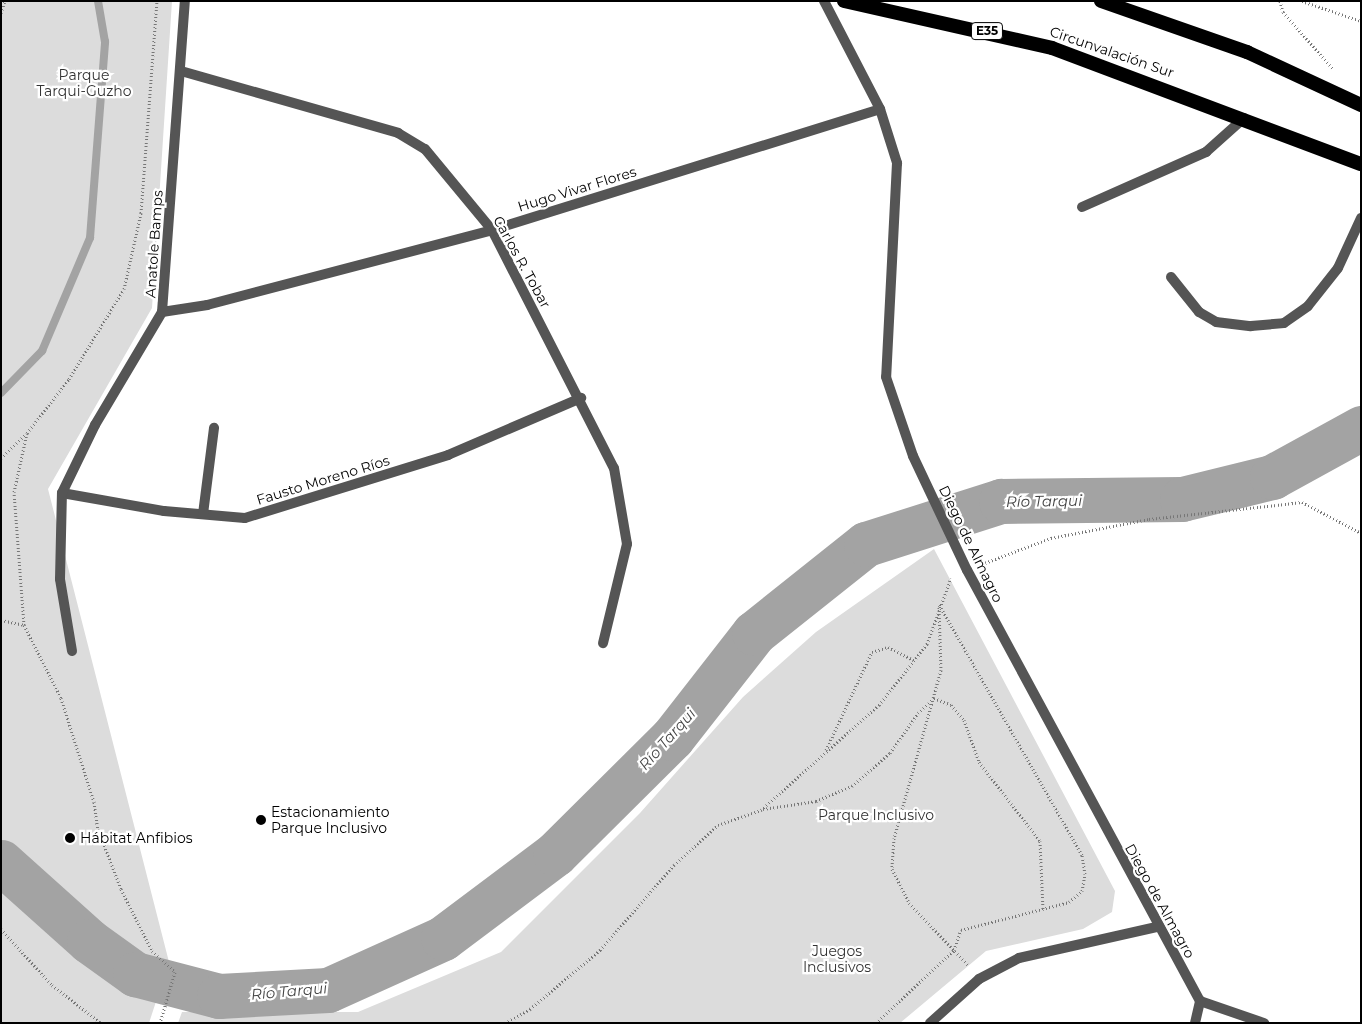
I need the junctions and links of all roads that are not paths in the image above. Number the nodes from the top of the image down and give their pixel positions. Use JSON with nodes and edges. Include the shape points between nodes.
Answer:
{"nodes":[{"id":1,"x":185,"y":1,"type":"edge"},
{"id":2,"x":824,"y":1,"type":"edge"},
{"id":3,"x":844,"y":1,"type":"edge"},
{"id":4,"x":1101,"y":1,"type":"edge"},
{"id":5,"x":181,"y":71,"type":"junction"},
{"id":6,"x":1361,"y":105,"type":"edge"},
{"id":7,"x":880,"y":109,"type":"junction"},
{"id":8,"x":1244,"y":118,"type":"junction"},
{"id":9,"x":1361,"y":164,"type":"edge"},
{"id":10,"x":1082,"y":206,"type":"dead end"},
{"id":11,"x":1361,"y":218,"type":"edge"},
{"id":12,"x":492,"y":230,"type":"junction"},
{"id":13,"x":1171,"y":277,"type":"dead end"},
{"id":14,"x":162,"y":312,"type":"junction"},
{"id":15,"x":581,"y":398,"type":"junction"},
{"id":16,"x":214,"y":428,"type":"dead end"},
{"id":17,"x":62,"y":493,"type":"junction"},
{"id":18,"x":202,"y":514,"type":"junction"},
{"id":19,"x":603,"y":643,"type":"dead end"},
{"id":20,"x":72,"y":651,"type":"dead end"},
{"id":21,"x":1157,"y":927,"type":"junction"},
{"id":22,"x":1200,"y":1001,"type":"junction"},
{"id":23,"x":930,"y":1023,"type":"edge"},
{"id":24,"x":1195,"y":1023,"type":"edge"},
{"id":25,"x":1264,"y":1023,"type":"edge"}],
"edges":[{"from":1,"to":5,"type":"street","name":"Anatole Bamps"},
{"from":2,"to":7,"type":"street","name":"Diego de Almagro"},
{"from":3,"to":8,"type":"highway","name":"Circunvalación Sur","number":"E35","via":[[1052,48]]},
{"from":4,"to":6,"type":"highway","via":[[1247,52]]},
{"from":5,"to":12,"type":"street","name":"Carlos R. Tobar","via":[[398,133],[425,150]]},
{"from":5,"to":14,"type":"street","name":"Anatole Bamps"},
{"from":7,"to":12,"type":"street","name":"Hugo Vivar Flores"},
{"from":7,"to":21,"type":"street","name":"Diego de Almagro","via":[[896,163],[886,377],[914,456],[967,570]]},
{"from":8,"to":9,"type":"highway","name":"Circunvalación Sur","number":"E35"},
{"from":8,"to":10,"type":"street","via":[[1206,152]]},
{"from":11,"to":13,"type":"street","via":[[1338,268],[1308,306],[1284,323],[1250,326],[1216,322],[1199,312]]},
{"from":12,"to":14,"type":"street","name":"Hugo Vivar Flores","via":[[207,305]]},
{"from":12,"to":15,"type":"street","name":"Carlos R. Tobar"},
{"from":14,"to":17,"type":"street","name":"Anatole Bamps","via":[[95,425]]},
{"from":15,"to":18,"type":"street","name":"Fausto Moreno Ríos","via":[[448,454],[290,506],[245,518]]},
{"from":15,"to":19,"type":"street","name":"Carlos R. Tobar","via":[[614,468],[627,544]]},
{"from":16,"to":18,"type":"street"},
{"from":17,"to":18,"type":"street","name":"Fausto Moreno Ríos"},
{"from":17,"to":20,"type":"street","via":[[60,578]]},
{"from":21,"to":22,"type":"street","name":"Diego de Almagro"},
{"from":21,"to":23,"type":"street","via":[[1020,958],[979,979]]},
{"from":22,"to":24,"type":"street"},
{"from":22,"to":25,"type":"street"}]}
